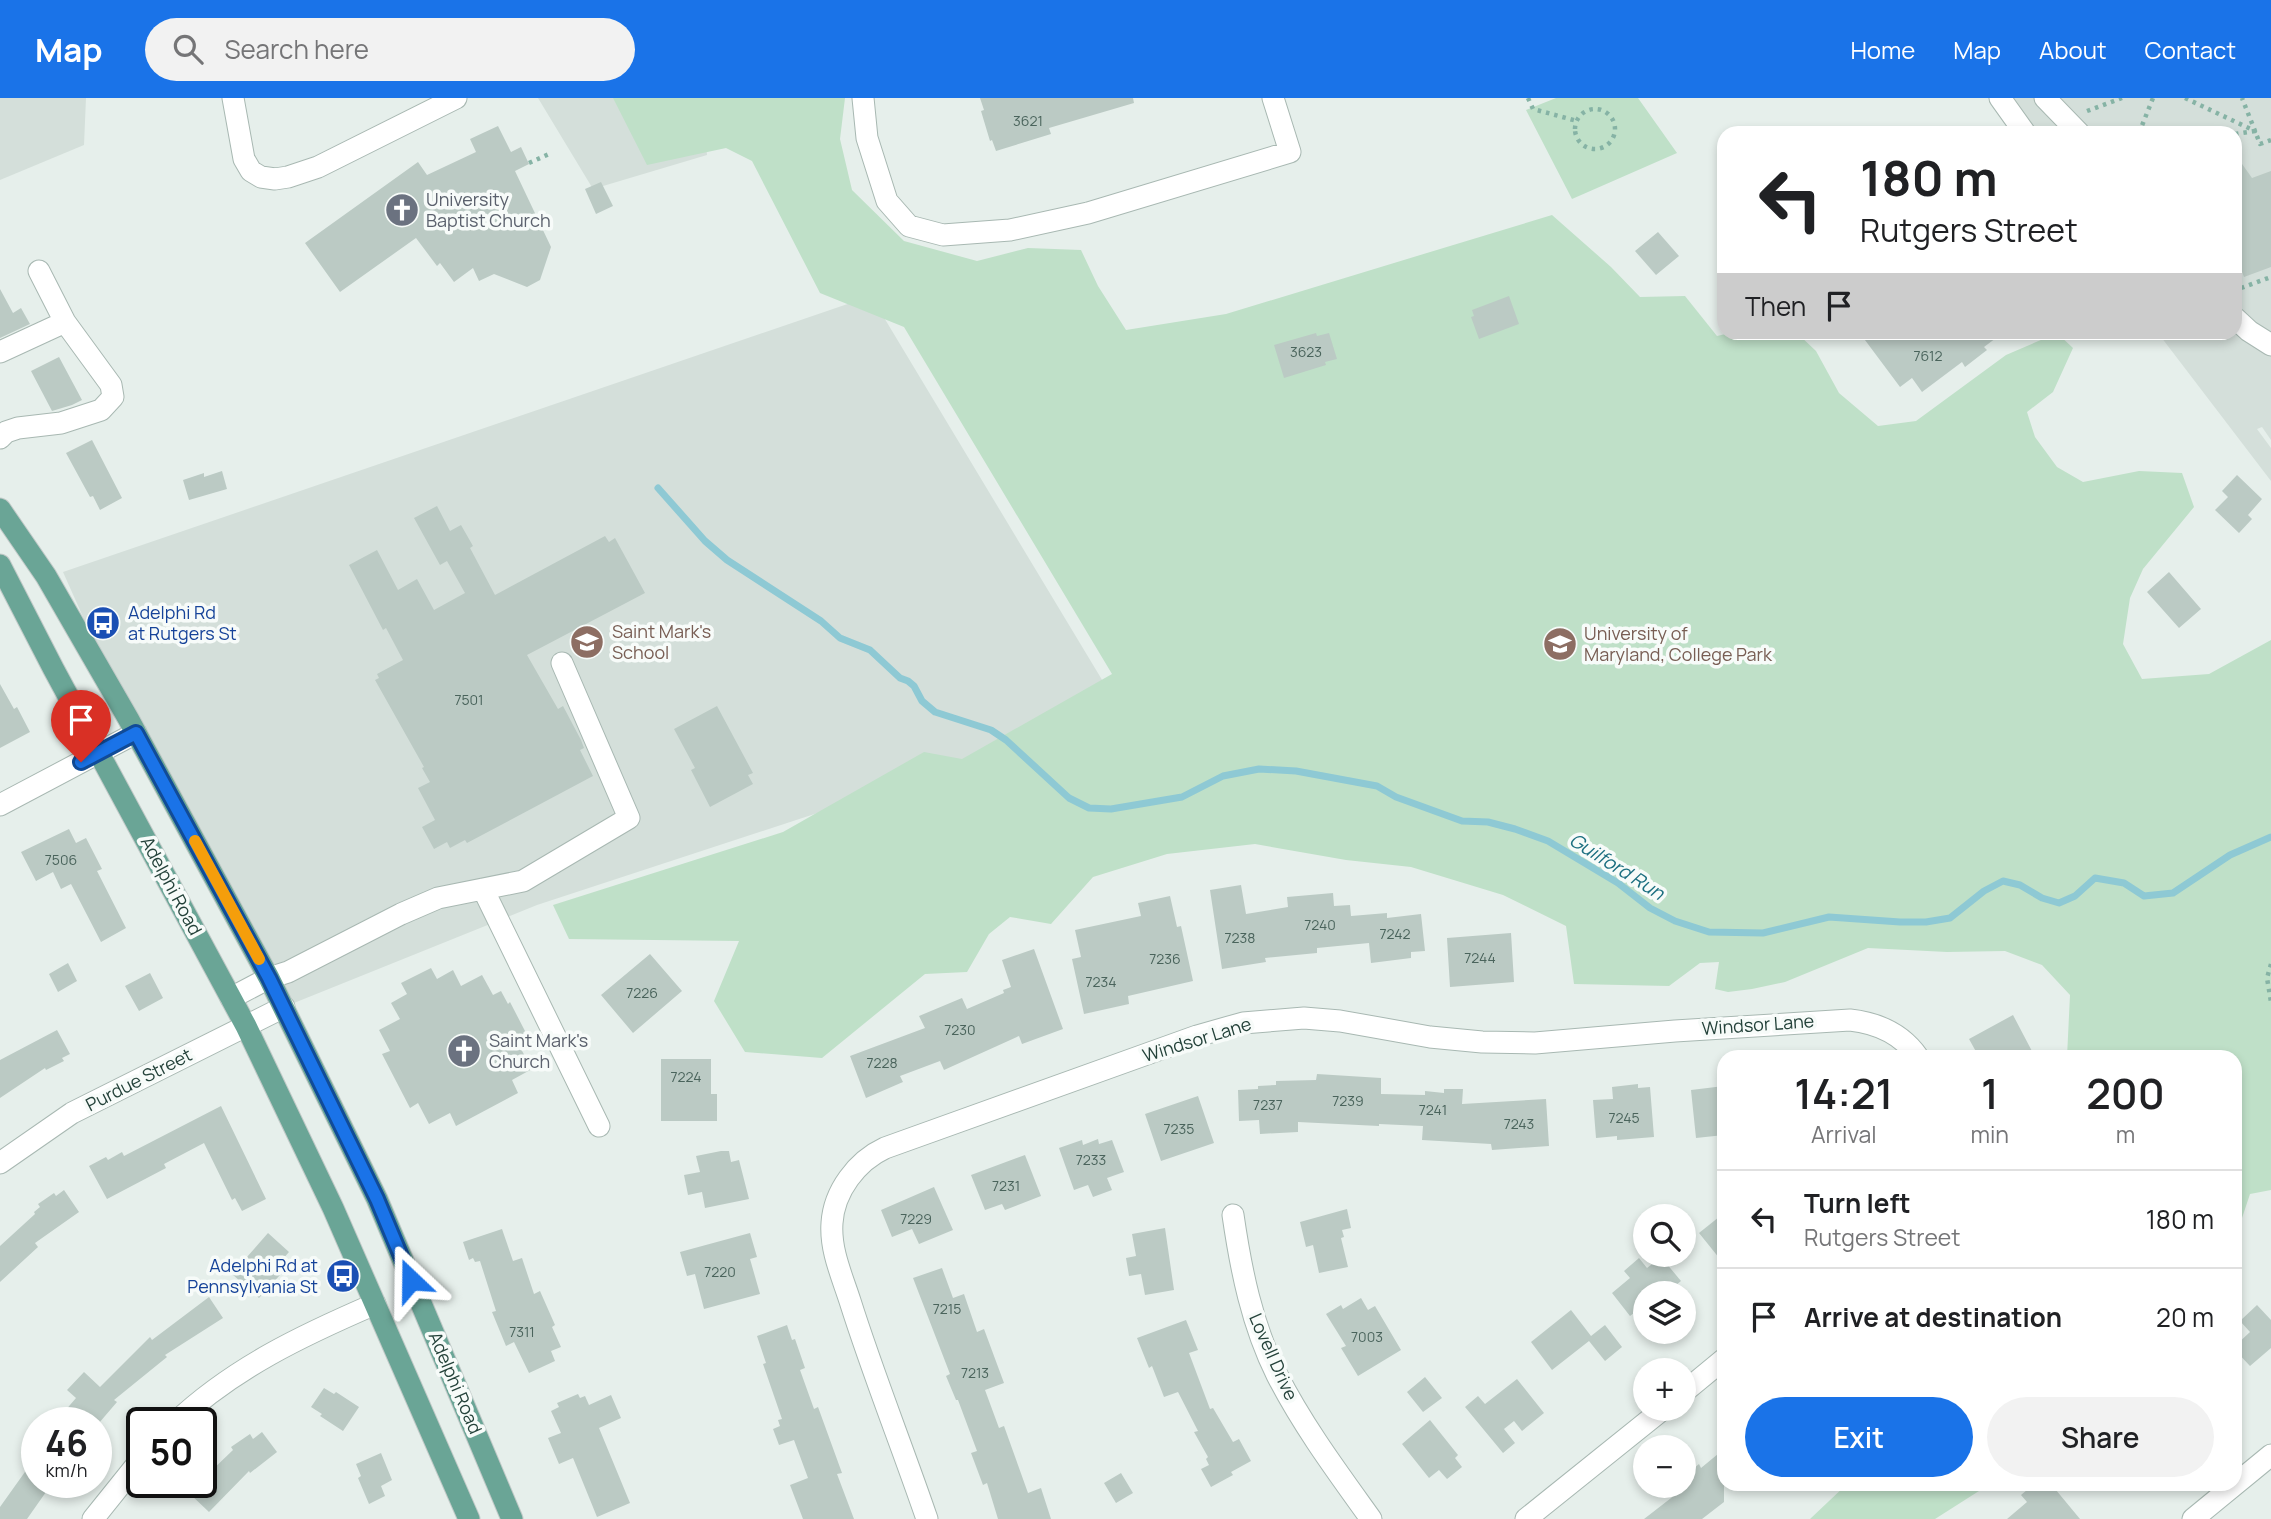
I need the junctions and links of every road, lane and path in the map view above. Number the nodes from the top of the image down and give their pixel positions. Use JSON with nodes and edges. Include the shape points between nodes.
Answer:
{"nodes":[{"id":1,"x":233,"y":98,"type":"edge"},
{"id":2,"x":456,"y":98,"type":"edge"},
{"id":3,"x":863,"y":98,"type":"edge"},
{"id":4,"x":1273,"y":98,"type":"edge"},
{"id":5,"x":1528,"y":98,"type":"edge"},
{"id":6,"x":2000,"y":98,"type":"edge"},
{"id":7,"x":2045,"y":98,"type":"edge"},
{"id":8,"x":2122,"y":98,"type":"edge"},
{"id":9,"x":2152,"y":98,"type":"edge"},
{"id":10,"x":2185,"y":98,"type":"edge"},
{"id":11,"x":2242,"y":98,"type":"edge"},
{"id":12,"x":2086,"y":111,"type":"dead end"},
{"id":13,"x":1577,"y":121,"type":"junction"},
{"id":14,"x":2020,"y":126,"type":"edge"},
{"id":15,"x":2072,"y":126,"type":"edge"},
{"id":16,"x":2142,"y":126,"type":"edge"},
{"id":17,"x":2255,"y":131,"type":"junction"},
{"id":18,"x":2242,"y":133,"type":"edge"},
{"id":19,"x":2271,"y":140,"type":"edge"},
{"id":20,"x":549,"y":154,"type":"dead end"},
{"id":21,"x":529,"y":163,"type":"dead end"},
{"id":22,"x":39,"y":271,"type":"dead end"},
{"id":23,"x":2271,"y":277,"type":"edge"},
{"id":24,"x":2242,"y":288,"type":"edge"},
{"id":25,"x":65,"y":322,"type":"junction"},
{"id":26,"x":2242,"y":324,"type":"edge"},
{"id":27,"x":2271,"y":345,"type":"edge"},
{"id":28,"x":0,"y":352,"type":"edge"},
{"id":29,"x":0,"y":438,"type":"edge"},
{"id":30,"x":0,"y":509,"type":"edge"},
{"id":31,"x":0,"y":565,"type":"edge"},
{"id":32,"x":562,"y":663,"type":"dead end"},
{"id":33,"x":136,"y":733,"type":"junction"},
{"id":34,"x":99,"y":752,"type":"junction"},
{"id":35,"x":0,"y":805,"type":"edge"},
{"id":36,"x":483,"y":889,"type":"junction"},
{"id":37,"x":2271,"y":964,"type":"edge"},
{"id":38,"x":269,"y":978,"type":"junction"},
{"id":39,"x":230,"y":998,"type":"junction"},
{"id":40,"x":2271,"y":1002,"type":"edge"},
{"id":41,"x":284,"y":1007,"type":"junction"},
{"id":42,"x":246,"y":1026,"type":"junction"},
{"id":43,"x":1913,"y":1050,"type":"edge"},
{"id":44,"x":599,"y":1126,"type":"dead end"},
{"id":45,"x":0,"y":1163,"type":"edge"},
{"id":46,"x":1233,"y":1215,"type":"dead end"},
{"id":47,"x":375,"y":1304,"type":"junction"},
{"id":48,"x":1717,"y":1365,"type":"edge"},
{"id":49,"x":1696,"y":1382,"type":"edge"},
{"id":50,"x":192,"y":1407,"type":"edge"},
{"id":51,"x":1648,"y":1421,"type":"edge"},
{"id":52,"x":2271,"y":1455,"type":"edge"},
{"id":53,"x":126,"y":1478,"type":"edge"},
{"id":54,"x":2242,"y":1479,"type":"edge"},
{"id":55,"x":2227,"y":1491,"type":"edge"},
{"id":56,"x":93,"y":1519,"type":"edge"},
{"id":57,"x":468,"y":1519,"type":"edge"},
{"id":58,"x":512,"y":1519,"type":"edge"},
{"id":59,"x":927,"y":1519,"type":"edge"},
{"id":60,"x":1371,"y":1519,"type":"edge"},
{"id":61,"x":1526,"y":1519,"type":"edge"},
{"id":62,"x":2193,"y":1519,"type":"edge"}],
"edges":[{"from":1,"to":2,"type":"street","via":[[244,159],[251,171],[275,179],[318,167]]},
{"from":3,"to":4,"type":"street","via":[[867,138],[887,201],[909,226],[943,235],[1010,230],[1088,213],[1290,152]]},
{"from":5,"to":13,"type":"path","via":[[1532,109]]},
{"from":6,"to":14,"type":"street"},
{"from":7,"to":15,"type":"street"},
{"from":8,"to":12,"type":"path"},
{"from":9,"to":16,"type":"path"},
{"from":10,"to":17,"type":"path"},
{"from":11,"to":17,"type":"path"},
{"from":13,"to":13,"type":"path","via":[[1576,136],[1586,148],[1601,148],[1613,138],[1614,123],[1604,111],[1588,110]]},
{"from":17,"to":18,"type":"path"},
{"from":17,"to":19,"type":"path","via":[[2260,144]]},
{"from":20,"to":21,"type":"path"},
{"from":22,"to":25,"type":"street"},
{"from":23,"to":24,"type":"path"},
{"from":25,"to":28,"type":"street"},
{"from":25,"to":29,"type":"street","via":[[111,385],[113,397],[101,410],[61,423],[18,428]]},
{"from":26,"to":27,"type":"street"},
{"from":30,"to":33,"type":"main road","name":"Adelphi Road","via":[[46,576]]},
{"from":31,"to":34,"type":"main road","name":"Adelphi Road"},
{"from":32,"to":36,"type":"street","via":[[629,818],[523,881]]},
{"from":33,"to":34,"type":"street"},
{"from":33,"to":38,"type":"main road","name":"Adelphi Road"},
{"from":34,"to":35,"type":"street"},
{"from":34,"to":39,"type":"main road","name":"Adelphi Road"},
{"from":36,"to":38,"type":"street","via":[[438,898]]},
{"from":36,"to":44,"type":"street"},
{"from":37,"to":40,"type":"path","via":[[2267,978]]},
{"from":38,"to":39,"type":"street"},
{"from":38,"to":41,"type":"main road","name":"Adelphi Road"},
{"from":39,"to":42,"type":"main road","name":"Adelphi Road"},
{"from":41,"to":42,"type":"street","name":"Purdue Street"},
{"from":41,"to":58,"type":"main road","name":"Adelphi Road","via":[[377,1199]]},
{"from":42,"to":45,"type":"street","name":"Purdue Street","via":[[72,1113]]},
{"from":42,"to":47,"type":"main road","name":"Adelphi Road"},
{"from":43,"to":59,"type":"street","name":"Windsor Lane","via":[[1888,1031],[1850,1020],[1508,1043],[1430,1037],[1323,1019],[1268,1020],[1197,1036],[885,1148],[867,1158],[849,1178],[835,1206],[831,1236],[855,1318]]},
{"from":46,"to":60,"type":"street","name":"Lovell Drive","via":[[1246,1287],[1277,1374]]},
{"from":47,"to":50,"type":"street","via":[[273,1351]]},
{"from":47,"to":57,"type":"main road","name":"Adelphi Road"},
{"from":48,"to":49,"type":"street"},
{"from":51,"to":61,"type":"street"},
{"from":52,"to":54,"type":"street"},
{"from":53,"to":56,"type":"street"},
{"from":55,"to":62,"type":"street"}]}
